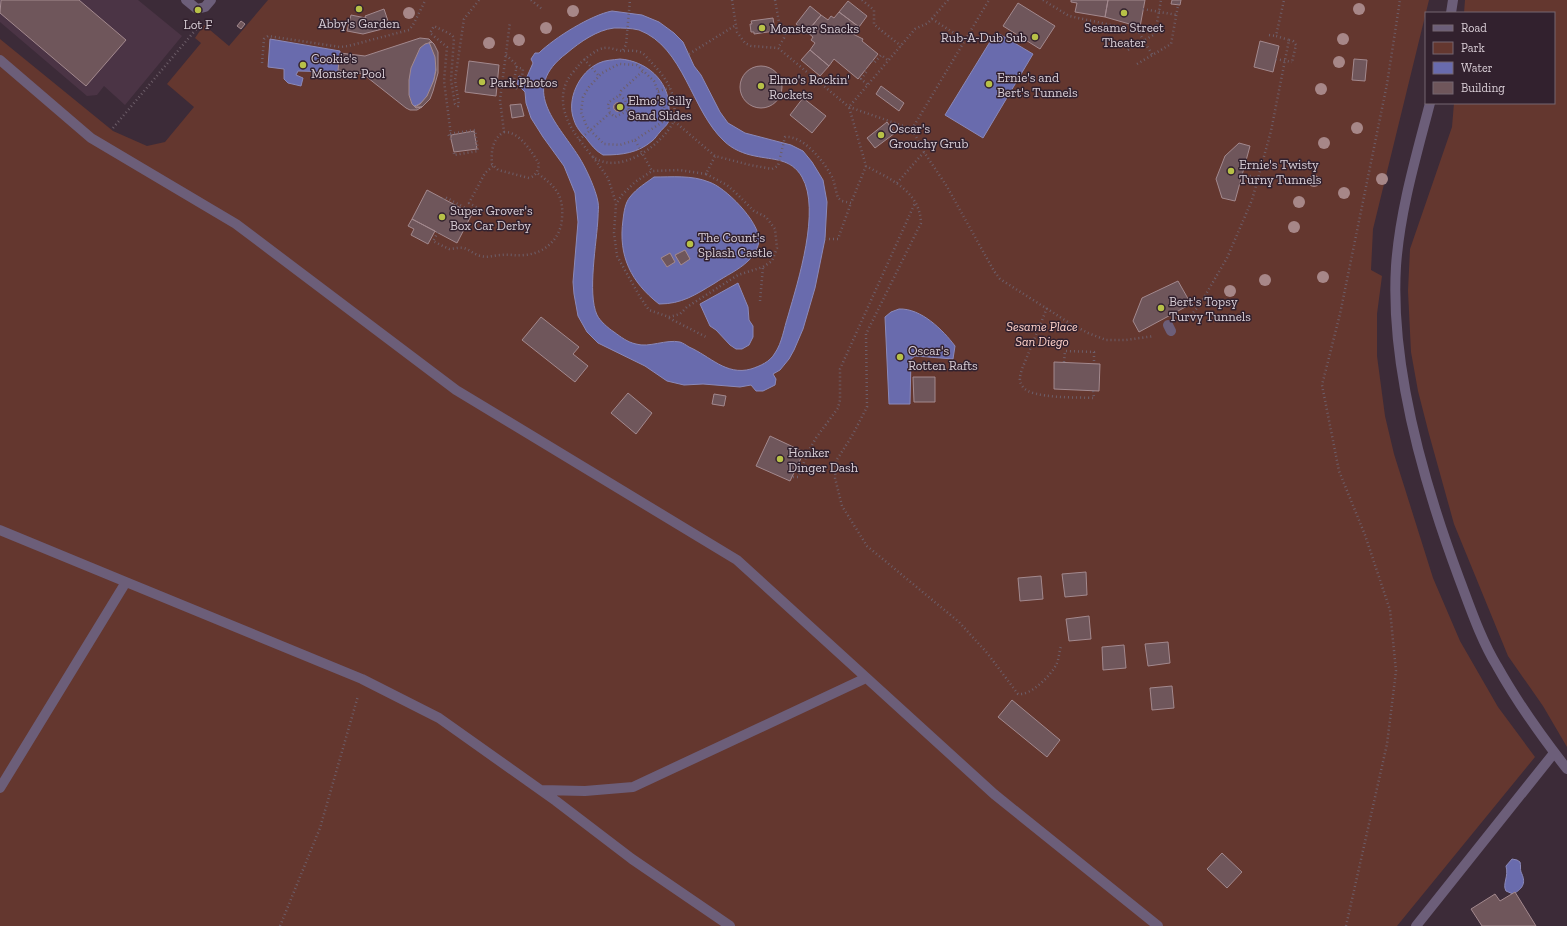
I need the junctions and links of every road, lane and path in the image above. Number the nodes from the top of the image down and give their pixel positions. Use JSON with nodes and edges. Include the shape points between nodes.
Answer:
{"nodes":[{"id":1,"x":186,"y":0,"type":"edge"},
{"id":2,"x":211,"y":0,"type":"edge"},
{"id":3,"x":479,"y":0,"type":"edge"},
{"id":4,"x":531,"y":0,"type":"edge"},
{"id":5,"x":630,"y":0,"type":"edge"},
{"id":6,"x":732,"y":0,"type":"edge"},
{"id":7,"x":775,"y":0,"type":"edge"},
{"id":8,"x":862,"y":0,"type":"edge"},
{"id":9,"x":948,"y":0,"type":"edge"},
{"id":10,"x":989,"y":0,"type":"edge"},
{"id":11,"x":1043,"y":0,"type":"edge"},
{"id":12,"x":1161,"y":0,"type":"edge"},
{"id":13,"x":1180,"y":0,"type":"edge"},
{"id":14,"x":1284,"y":0,"type":"edge"},
{"id":15,"x":1400,"y":0,"type":"edge"},
{"id":16,"x":1453,"y":0,"type":"edge"},
{"id":17,"x":425,"y":1,"type":"edge"},
{"id":18,"x":542,"y":9,"type":"dead end"},
{"id":19,"x":1143,"y":9,"type":"dead end"},
{"id":20,"x":1159,"y":12,"type":"junction"},
{"id":21,"x":1451,"y":12,"type":"edge"},
{"id":22,"x":1177,"y":15,"type":"junction"},
{"id":23,"x":932,"y":19,"type":"junction"},
{"id":24,"x":510,"y":22,"type":"dead end"},
{"id":25,"x":201,"y":23,"type":"dead end"},
{"id":26,"x":736,"y":25,"type":"junction"},
{"id":27,"x":1131,"y":25,"type":"dead end"},
{"id":28,"x":1135,"y":26,"type":"dead end"},
{"id":29,"x":1269,"y":34,"type":"dead end"},
{"id":30,"x":1276,"y":36,"type":"junction"},
{"id":31,"x":965,"y":40,"type":"junction"},
{"id":32,"x":1289,"y":40,"type":"junction"},
{"id":33,"x":1144,"y":41,"type":"junction"},
{"id":34,"x":900,"y":46,"type":"junction"},
{"id":35,"x":778,"y":48,"type":"junction"},
{"id":36,"x":1128,"y":50,"type":"dead end"},
{"id":37,"x":622,"y":51,"type":"junction"},
{"id":38,"x":688,"y":54,"type":"dead end"},
{"id":39,"x":506,"y":55,"type":"junction"},
{"id":40,"x":1153,"y":56,"type":"junction"},
{"id":41,"x":584,"y":59,"type":"junction"},
{"id":42,"x":1276,"y":59,"type":"dead end"},
{"id":43,"x":0,"y":60,"type":"edge"},
{"id":44,"x":872,"y":61,"type":"dead end"},
{"id":45,"x":889,"y":61,"type":"junction"},
{"id":46,"x":262,"y":63,"type":"dead end"},
{"id":47,"x":1137,"y":64,"type":"dead end"},
{"id":48,"x":516,"y":67,"type":"junction"},
{"id":49,"x":865,"y":69,"type":"dead end"},
{"id":50,"x":643,"y":71,"type":"junction"},
{"id":51,"x":599,"y":76,"type":"junction"},
{"id":52,"x":522,"y":77,"type":"dead end"},
{"id":53,"x":868,"y":85,"type":"junction"},
{"id":54,"x":670,"y":88,"type":"junction"},
{"id":55,"x":517,"y":89,"type":"dead end"},
{"id":56,"x":658,"y":91,"type":"junction"},
{"id":57,"x":620,"y":94,"type":"junction"},
{"id":58,"x":1430,"y":104,"type":"edge"},
{"id":59,"x":849,"y":107,"type":"junction"},
{"id":60,"x":610,"y":113,"type":"junction"},
{"id":61,"x":674,"y":122,"type":"junction"},
{"id":62,"x":113,"y":128,"type":"dead end"},
{"id":63,"x":912,"y":129,"type":"junction"},
{"id":64,"x":590,"y":131,"type":"junction"},
{"id":65,"x":504,"y":132,"type":"junction"},
{"id":66,"x":451,"y":135,"type":"dead end"},
{"id":67,"x":450,"y":139,"type":"dead end"},
{"id":68,"x":579,"y":140,"type":"junction"},
{"id":69,"x":635,"y":140,"type":"junction"},
{"id":70,"x":454,"y":152,"type":"dead end"},
{"id":71,"x":924,"y":152,"type":"junction"},
{"id":72,"x":643,"y":153,"type":"junction"},
{"id":73,"x":593,"y":156,"type":"junction"},
{"id":74,"x":715,"y":156,"type":"junction"},
{"id":75,"x":493,"y":166,"type":"junction"},
{"id":76,"x":866,"y":166,"type":"junction"},
{"id":77,"x":652,"y":171,"type":"junction"},
{"id":78,"x":537,"y":173,"type":"junction"},
{"id":79,"x":706,"y":174,"type":"junction"},
{"id":80,"x":1242,"y":174,"type":"dead end"},
{"id":81,"x":1258,"y":178,"type":"junction"},
{"id":82,"x":897,"y":183,"type":"junction"},
{"id":83,"x":443,"y":199,"type":"dead end"},
{"id":84,"x":916,"y":202,"type":"junction"},
{"id":85,"x":851,"y":203,"type":"junction"},
{"id":86,"x":616,"y":204,"type":"junction"},
{"id":87,"x":438,"y":232,"type":"dead end"},
{"id":88,"x":825,"y":239,"type":"dead end"},
{"id":89,"x":764,"y":267,"type":"junction"},
{"id":90,"x":760,"y":301,"type":"dead end"},
{"id":91,"x":1047,"y":308,"type":"junction"},
{"id":92,"x":669,"y":318,"type":"junction"},
{"id":93,"x":706,"y":336,"type":"dead end"},
{"id":94,"x":1064,"y":362,"type":"dead end"},
{"id":95,"x":1094,"y":364,"type":"dead end"},
{"id":96,"x":1093,"y":390,"type":"dead end"},
{"id":97,"x":793,"y":477,"type":"dead end"},
{"id":98,"x":0,"y":530,"type":"edge"},
{"id":99,"x":126,"y":582,"type":"junction"},
{"id":100,"x":1061,"y":646,"type":"dead end"},
{"id":101,"x":866,"y":678,"type":"junction"},
{"id":102,"x":362,"y":679,"type":"junction"},
{"id":103,"x":1554,"y":753,"type":"junction"},
{"id":104,"x":1567,"y":769,"type":"edge"},
{"id":105,"x":0,"y":788,"type":"edge"},
{"id":106,"x":541,"y":790,"type":"junction"},
{"id":107,"x":280,"y":926,"type":"edge"},
{"id":108,"x":730,"y":926,"type":"edge"},
{"id":109,"x":1158,"y":926,"type":"edge"},
{"id":110,"x":1346,"y":926,"type":"edge"},
{"id":111,"x":1416,"y":926,"type":"edge"}],
"edges":[{"from":1,"to":2,"type":"lane","via":[[197,9],[205,7]]},
{"from":3,"to":66,"type":"path","via":[[464,19],[455,80],[458,106],[455,104],[450,80],[454,38],[434,26],[430,33],[447,47],[444,81]]},
{"from":4,"to":18,"type":"path"},
{"from":5,"to":37,"type":"path","via":[[626,45]]},
{"from":6,"to":26,"type":"path"},
{"from":7,"to":35,"type":"path","via":[[779,22],[784,26],[785,33]]},
{"from":8,"to":34,"type":"path","via":[[874,10],[874,24]]},
{"from":9,"to":23,"type":"path"},
{"from":10,"to":31,"type":"path"},
{"from":11,"to":27,"type":"path","via":[[1069,16],[1125,28]]},
{"from":12,"to":20,"type":"path"},
{"from":13,"to":22,"type":"path"},
{"from":14,"to":30,"type":"path"},
{"from":15,"to":110,"type":"path","via":[[1387,84],[1340,314],[1322,384],[1339,471],[1365,535],[1390,610],[1396,671],[1387,744]]},
{"from":16,"to":21,"type":"lane"},
{"from":17,"to":46,"type":"path","via":[[409,30],[348,46],[268,36],[264,39]]},
{"from":19,"to":20,"type":"path"},
{"from":20,"to":22,"type":"path"},
{"from":20,"to":33,"type":"path","via":[[1155,34]]},
{"from":22,"to":40,"type":"path","via":[[1171,44]]},
{"from":23,"to":31,"type":"path"},
{"from":23,"to":34,"type":"path","via":[[915,29]]},
{"from":24,"to":39,"type":"path"},
{"from":25,"to":62,"type":"path"},
{"from":26,"to":35,"type":"path","via":[[737,32],[745,43],[751,46]]},
{"from":26,"to":38,"type":"path"},
{"from":28,"to":33,"type":"path"},
{"from":29,"to":30,"type":"path"},
{"from":30,"to":32,"type":"path"},
{"from":31,"to":63,"type":"path"},
{"from":32,"to":42,"type":"path","bridge":true,"via":[[1296,45],[1292,62]]},
{"from":32,"to":81,"type":"path","via":[[1271,131]]},
{"from":33,"to":36,"type":"path"},
{"from":33,"to":40,"type":"path"},
{"from":34,"to":45,"type":"path"},
{"from":35,"to":59,"type":"path"},
{"from":37,"to":41,"type":"path","via":[[603,48]]},
{"from":37,"to":54,"type":"path","via":[[641,52],[661,73]]},
{"from":39,"to":48,"type":"path"},
{"from":39,"to":65,"type":"path","via":[[500,100]]},
{"from":40,"to":47,"type":"path"},
{"from":41,"to":51,"type":"path"},
{"from":41,"to":68,"type":"path","via":[[568,79],[562,97],[565,116]]},
{"from":43,"to":101,"type":"lane","via":[[91,138],[236,224],[456,390],[737,560]]},
{"from":44,"to":45,"type":"path","via":[[874,63],[881,54]]},
{"from":45,"to":53,"type":"path"},
{"from":48,"to":52,"type":"path","via":[[523,69]]},
{"from":48,"to":55,"type":"path","via":[[513,85]]},
{"from":49,"to":53,"type":"path","via":[[867,72],[860,79]]},
{"from":50,"to":51,"type":"path","via":[[637,65],[619,64]]},
{"from":50,"to":56,"type":"path","via":[[654,81]]},
{"from":50,"to":57,"type":"path"},
{"from":51,"to":64,"type":"path","via":[[583,97],[581,112]]},
{"from":53,"to":59,"type":"path"},
{"from":54,"to":56,"type":"path"},
{"from":54,"to":61,"type":"path","via":[[674,96]]},
{"from":56,"to":69,"type":"path","via":[[665,108],[664,121]]},
{"from":57,"to":60,"type":"path","via":[[609,102]]},
{"from":57,"to":60,"type":"path","via":[[628,110],[615,117]]},
{"from":58,"to":103,"type":"lane","via":[[1404,202],[1396,267],[1396,325],[1406,393],[1434,504],[1472,613],[1496,665]]},
{"from":59,"to":63,"type":"path"},
{"from":59,"to":76,"type":"path"},
{"from":60,"to":64,"type":"path"},
{"from":61,"to":72,"type":"path","via":[[653,147]]},
{"from":61,"to":74,"type":"path"},
{"from":63,"to":71,"type":"path"},
{"from":64,"to":68,"type":"path"},
{"from":64,"to":69,"type":"path","via":[[604,144],[620,146]]},
{"from":65,"to":75,"type":"path","via":[[494,141],[491,156]]},
{"from":65,"to":78,"type":"path","via":[[514,134],[525,145],[539,164]]},
{"from":67,"to":70,"type":"path","bridge":true,"via":[[448,134],[475,130],[478,151]]},
{"from":68,"to":73,"type":"path"},
{"from":69,"to":72,"type":"path"},
{"from":71,"to":82,"type":"path"},
{"from":71,"to":91,"type":"path","via":[[1000,279]]},
{"from":72,"to":73,"type":"path","via":[[632,159],[618,161],[606,161]]},
{"from":72,"to":77,"type":"path"},
{"from":73,"to":86,"type":"path","via":[[608,178]]},
{"from":74,"to":79,"type":"path"},
{"from":74,"to":85,"type":"path","via":[[772,169],[778,166],[785,137],[790,137],[813,151],[833,179],[838,198]]},
{"from":75,"to":78,"type":"path","via":[[498,170],[529,178]]},
{"from":75,"to":83,"type":"path","via":[[485,173],[469,203],[483,211],[480,216],[445,197]]},
{"from":76,"to":82,"type":"path"},
{"from":76,"to":85,"type":"path"},
{"from":77,"to":79,"type":"path","via":[[679,170]]},
{"from":77,"to":86,"type":"path","via":[[635,182]]},
{"from":78,"to":87,"type":"path","via":[[555,187],[562,208],[558,235],[544,249],[525,255],[481,256],[465,248],[449,249],[433,241]]},
{"from":79,"to":89,"type":"path","via":[[726,185],[754,211],[766,217],[775,229],[777,248],[772,261]]},
{"from":80,"to":81,"type":"path"},
{"from":81,"to":91,"type":"path","via":[[1252,200],[1227,258],[1199,306],[1187,319],[1144,338],[1106,340],[1071,324]]},
{"from":82,"to":84,"type":"path"},
{"from":84,"to":97,"type":"path","via":[[840,369],[838,408],[816,438],[798,477]]},
{"from":84,"to":100,"type":"path","via":[[921,213],[921,223],[866,334],[867,407],[836,461],[835,478],[842,506],[867,546],[959,622],[988,654],[1018,694],[1022,695],[1032,690],[1046,678],[1057,664]]},
{"from":85,"to":88,"type":"path","via":[[838,240]]},
{"from":86,"to":92,"type":"path","via":[[614,233],[617,256],[649,310]]},
{"from":89,"to":90,"type":"path"},
{"from":89,"to":92,"type":"path","via":[[738,275],[680,314]]},
{"from":91,"to":96,"type":"path","via":[[1022,369],[1019,380],[1023,388],[1031,393],[1052,396],[1094,398]]},
{"from":92,"to":93,"type":"path"},
{"from":94,"to":95,"type":"path","via":[[1064,351],[1094,352]]},
{"from":98,"to":99,"type":"lane"},
{"from":99,"to":102,"type":"lane"},
{"from":99,"to":105,"type":"lane"},
{"from":101,"to":106,"type":"lane","via":[[633,787],[585,792]]},
{"from":101,"to":109,"type":"lane","via":[[994,794]]},
{"from":102,"to":106,"type":"lane","via":[[439,718]]},
{"from":102,"to":107,"type":"path","via":[[320,828]]},
{"from":103,"to":104,"type":"lane"},
{"from":103,"to":111,"type":"lane"},
{"from":106,"to":108,"type":"lane","via":[[632,859]]}]}
